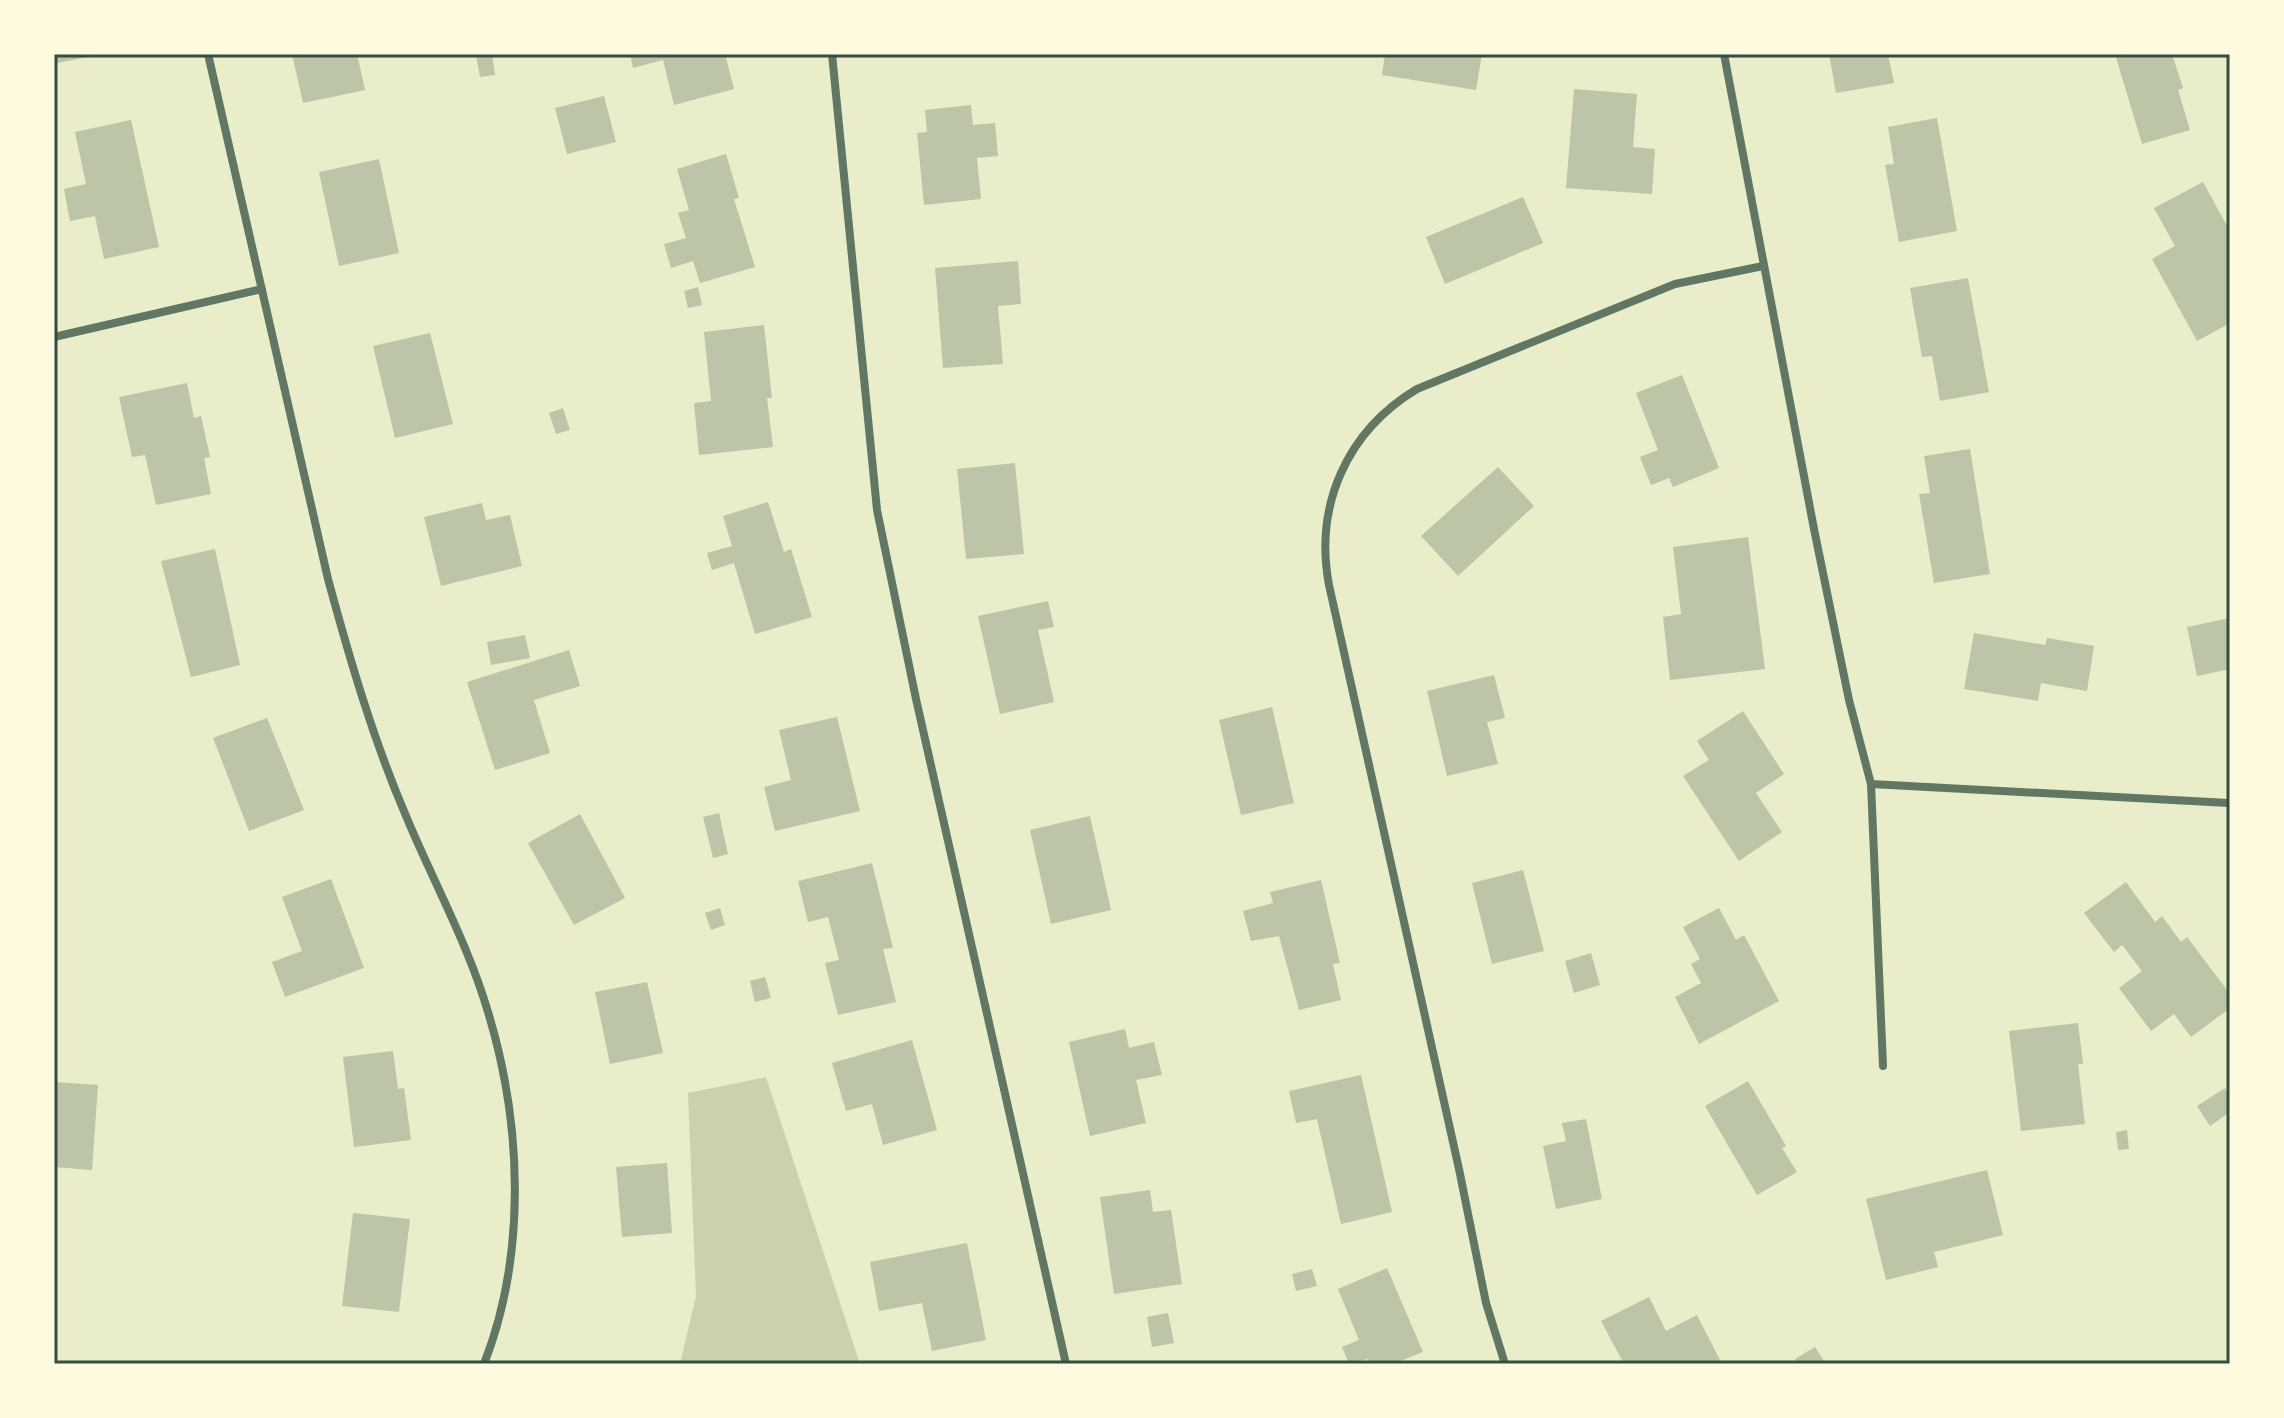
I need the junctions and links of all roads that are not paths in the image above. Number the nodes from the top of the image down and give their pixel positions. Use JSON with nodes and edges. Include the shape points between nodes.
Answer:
{"nodes":[{"id":1,"x":208,"y":54,"type":"edge"},
{"id":2,"x":832,"y":54,"type":"edge"},
{"id":3,"x":1724,"y":54,"type":"edge"},
{"id":4,"x":1763,"y":266,"type":"junction"},
{"id":5,"x":262,"y":289,"type":"junction"},
{"id":6,"x":54,"y":337,"type":"edge"},
{"id":7,"x":1871,"y":784,"type":"junction"},
{"id":8,"x":2229,"y":803,"type":"edge"},
{"id":9,"x":1883,"y":1066,"type":"dead end"},
{"id":10,"x":484,"y":1364,"type":"edge"},
{"id":11,"x":1066,"y":1364,"type":"edge"},
{"id":12,"x":1505,"y":1364,"type":"edge"}],
"edges":[{"from":1,"to":5,"type":"street"},
{"from":2,"to":11,"type":"street","via":[[882,538]]},
{"from":3,"to":4,"type":"street"},
{"from":4,"to":7,"type":"street","via":[[1849,700]]},
{"from":4,"to":12,"type":"street","via":[[1675,284],[1417,389],[1391,406],[1359,439],[1328,509],[1324,539],[1329,585],[1486,1303]]},
{"from":5,"to":6,"type":"street"},
{"from":5,"to":10,"type":"street","via":[[349,656],[389,775],[470,961],[503,1067],[515,1198],[506,1293]]},
{"from":7,"to":8,"type":"street"},
{"from":7,"to":9,"type":"street"}]}
